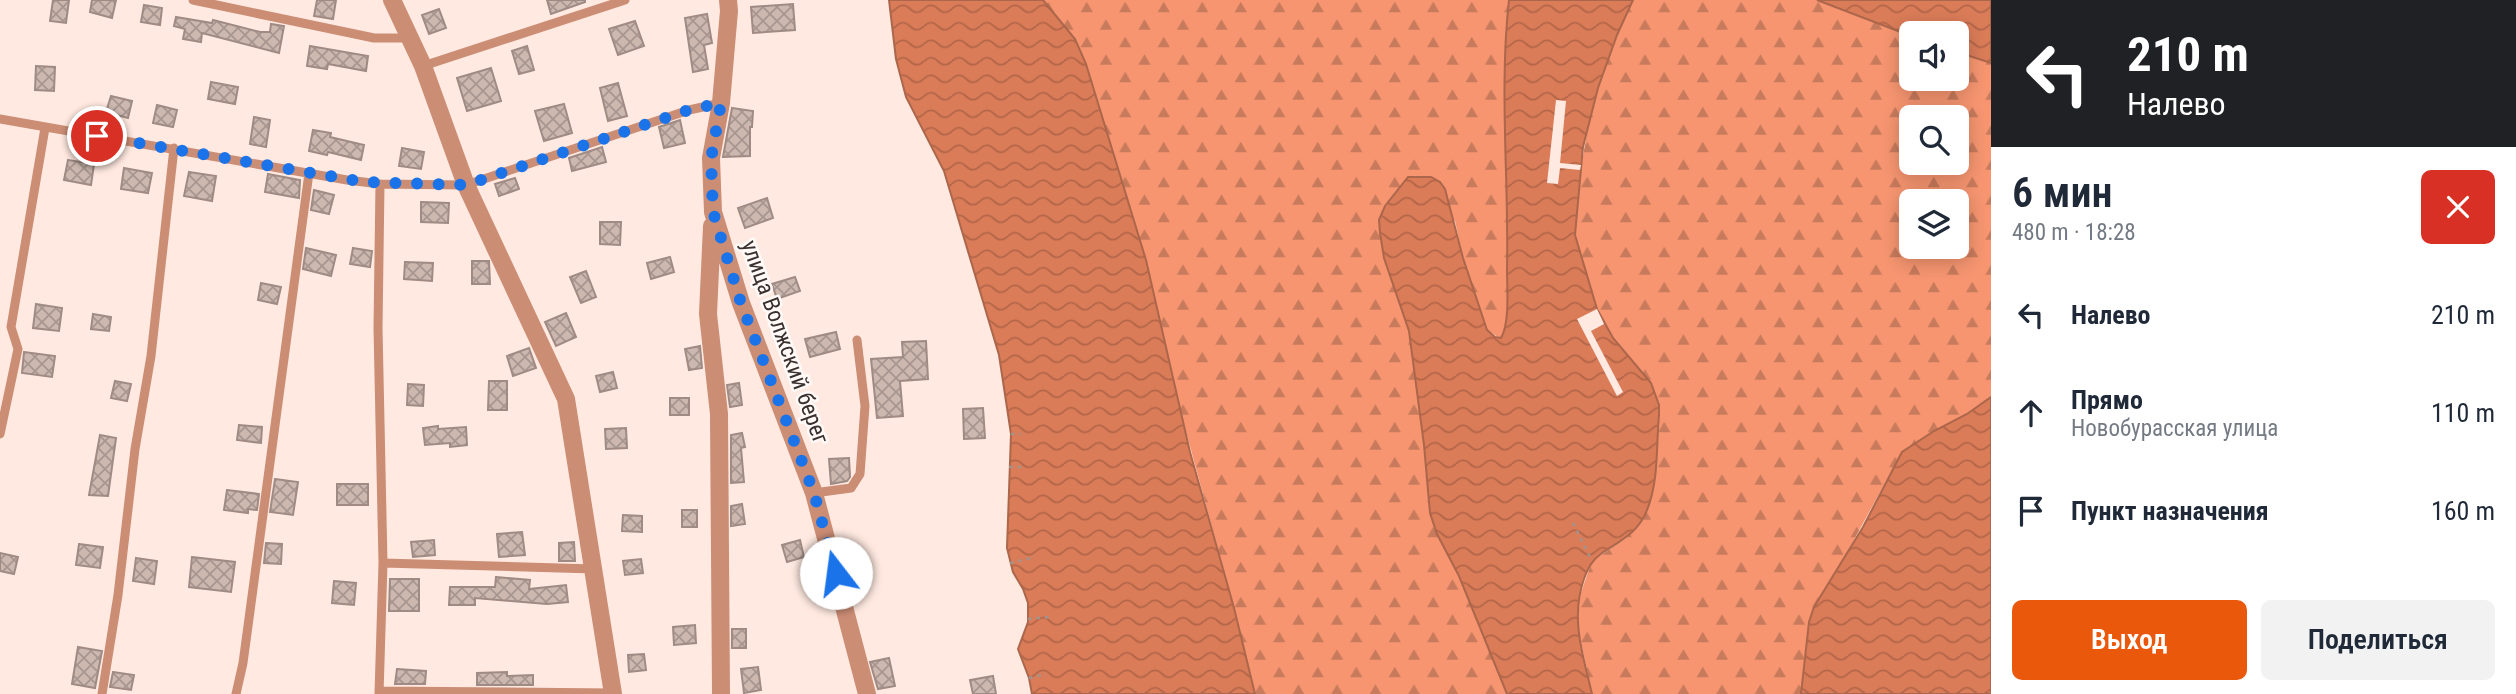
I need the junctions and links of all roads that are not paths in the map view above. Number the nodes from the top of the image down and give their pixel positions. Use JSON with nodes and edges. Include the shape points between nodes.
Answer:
{"nodes":[{"id":1,"x":194,"y":0,"type":"edge"},
{"id":2,"x":392,"y":0,"type":"edge"},
{"id":3,"x":625,"y":0,"type":"edge"},
{"id":4,"x":727,"y":0,"type":"edge"},
{"id":5,"x":409,"y":38,"type":"junction"},
{"id":6,"x":423,"y":66,"type":"junction"},
{"id":7,"x":721,"y":103,"type":"junction"},
{"id":8,"x":0,"y":119,"type":"edge"},
{"id":9,"x":45,"y":128,"type":"junction"},
{"id":10,"x":174,"y":148,"type":"junction"},
{"id":11,"x":309,"y":173,"type":"junction"},
{"id":12,"x":380,"y":184,"type":"junction"},
{"id":13,"x":466,"y":185,"type":"junction"},
{"id":14,"x":713,"y":212,"type":"junction"},
{"id":15,"x":857,"y":340,"type":"dead end"},
{"id":16,"x":0,"y":434,"type":"edge"},
{"id":17,"x":814,"y":493,"type":"junction"},
{"id":18,"x":383,"y":563,"type":"junction"},
{"id":19,"x":594,"y":569,"type":"junction"},
{"id":20,"x":379,"y":692,"type":"edge"},
{"id":21,"x":102,"y":694,"type":"edge"},
{"id":22,"x":236,"y":694,"type":"edge"},
{"id":23,"x":613,"y":694,"type":"edge"},
{"id":24,"x":721,"y":694,"type":"edge"},
{"id":25,"x":867,"y":694,"type":"edge"}],
"edges":[{"from":1,"to":5,"type":"lane","via":[[374,38]]},
{"from":2,"to":5,"type":"street"},
{"from":3,"to":6,"type":"lane"},
{"from":4,"to":7,"type":"street","name":"улица Волжский берег","via":[[730,12]]},
{"from":5,"to":6,"type":"street"},
{"from":6,"to":13,"type":"street"},
{"from":7,"to":13,"type":"lane"},
{"from":7,"to":14,"type":"street","name":"улица Волжский берег","via":[[711,159]]},
{"from":8,"to":9,"type":"lane"},
{"from":9,"to":10,"type":"lane"},
{"from":9,"to":16,"type":"lane","via":[[11,327],[18,349]]},
{"from":10,"to":11,"type":"lane"},
{"from":10,"to":21,"type":"lane","via":[[151,356]]},
{"from":11,"to":12,"type":"lane"},
{"from":11,"to":22,"type":"lane"},
{"from":12,"to":13,"type":"lane"},
{"from":12,"to":18,"type":"lane"},
{"from":13,"to":19,"type":"street","via":[[566,399]]},
{"from":14,"to":17,"type":"street","name":"улица Волжский берег","via":[[741,303]]},
{"from":14,"to":24,"type":"street","via":[[708,314],[719,414]]},
{"from":15,"to":17,"type":"lane","via":[[865,406],[860,474],[852,488]]},
{"from":17,"to":25,"type":"street","name":"улица Волжский берег"},
{"from":18,"to":19,"type":"lane"},
{"from":18,"to":20,"type":"lane"},
{"from":19,"to":23,"type":"street"},
{"from":20,"to":23,"type":"lane"}]}
